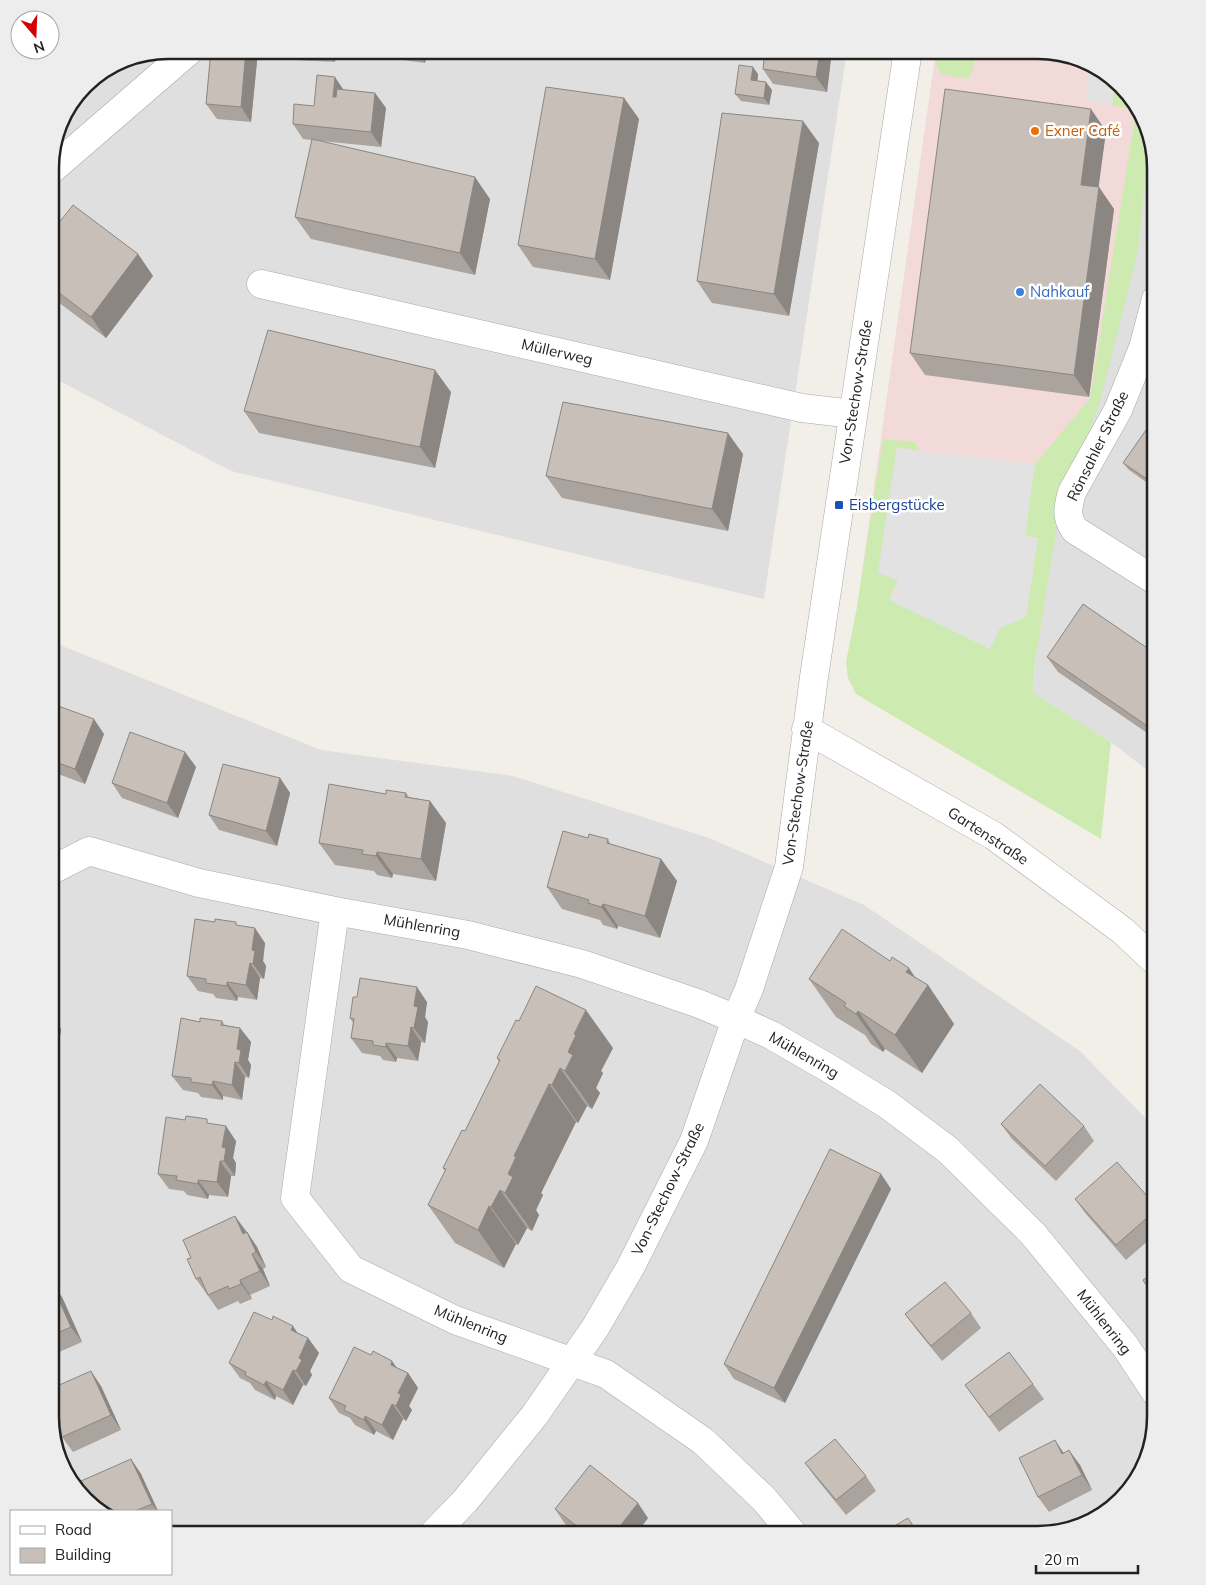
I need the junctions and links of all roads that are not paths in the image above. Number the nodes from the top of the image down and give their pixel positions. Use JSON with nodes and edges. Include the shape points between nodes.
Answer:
{"nodes":[{"id":1,"x":180,"y":59,"type":"edge"},
{"id":2,"x":907,"y":59,"type":"edge"},
{"id":3,"x":59,"y":162,"type":"edge"},
{"id":4,"x":261,"y":284,"type":"dead end"},
{"id":5,"x":1147,"y":330,"type":"edge"},
{"id":6,"x":853,"y":414,"type":"junction"},
{"id":7,"x":1147,"y":575,"type":"edge"},
{"id":8,"x":806,"y":729,"type":"junction"},
{"id":9,"x":59,"y":866,"type":"edge"},
{"id":10,"x":335,"y":911,"type":"junction"},
{"id":11,"x":1147,"y":954,"type":"edge"},
{"id":12,"x":736,"y":1019,"type":"junction"},
{"id":13,"x":571,"y":1361,"type":"junction"},
{"id":14,"x":1147,"y":1379,"type":"edge"},
{"id":15,"x":441,"y":1526,"type":"edge"},
{"id":16,"x":786,"y":1526,"type":"edge"}],
"edges":[{"from":1,"to":3,"type":"street"},
{"from":2,"to":6,"type":"street","name":"Von-Stechow-Straße"},
{"from":4,"to":6,"type":"street","name":"Müllerweg","via":[[802,408]]},
{"from":5,"to":7,"type":"street","name":"Rönsahler Straße","via":[[1118,410],[1072,492],[1068,521],[1075,530]]},
{"from":6,"to":8,"type":"street","name":"Von-Stechow-Straße"},
{"from":8,"to":11,"type":"street","name":"Gartenstraße","via":[[994,836],[1123,931]]},
{"from":8,"to":12,"type":"street","name":"Von-Stechow-Straße","via":[[789,867]]},
{"from":9,"to":10,"type":"street","name":"Mühlenring","via":[[89,851],[199,883]]},
{"from":10,"to":12,"type":"street","name":"Mühlenring","via":[[516,946],[697,1002]]},
{"from":10,"to":13,"type":"street","name":"Mühlenring","via":[[295,1198],[351,1269],[455,1320]]},
{"from":12,"to":13,"type":"street","name":"Von-Stechow-Straße","via":[[694,1141],[630,1268],[596,1328]]},
{"from":12,"to":14,"type":"street","name":"Mühlenring","via":[[830,1069],[888,1105],[948,1150],[1033,1234],[1125,1346]]},
{"from":13,"to":15,"type":"street","name":"Von-Stechow-Straße","via":[[534,1416]]},
{"from":13,"to":16,"type":"street","name":"Mühlenring","via":[[606,1374],[703,1441],[764,1499]]}]}
